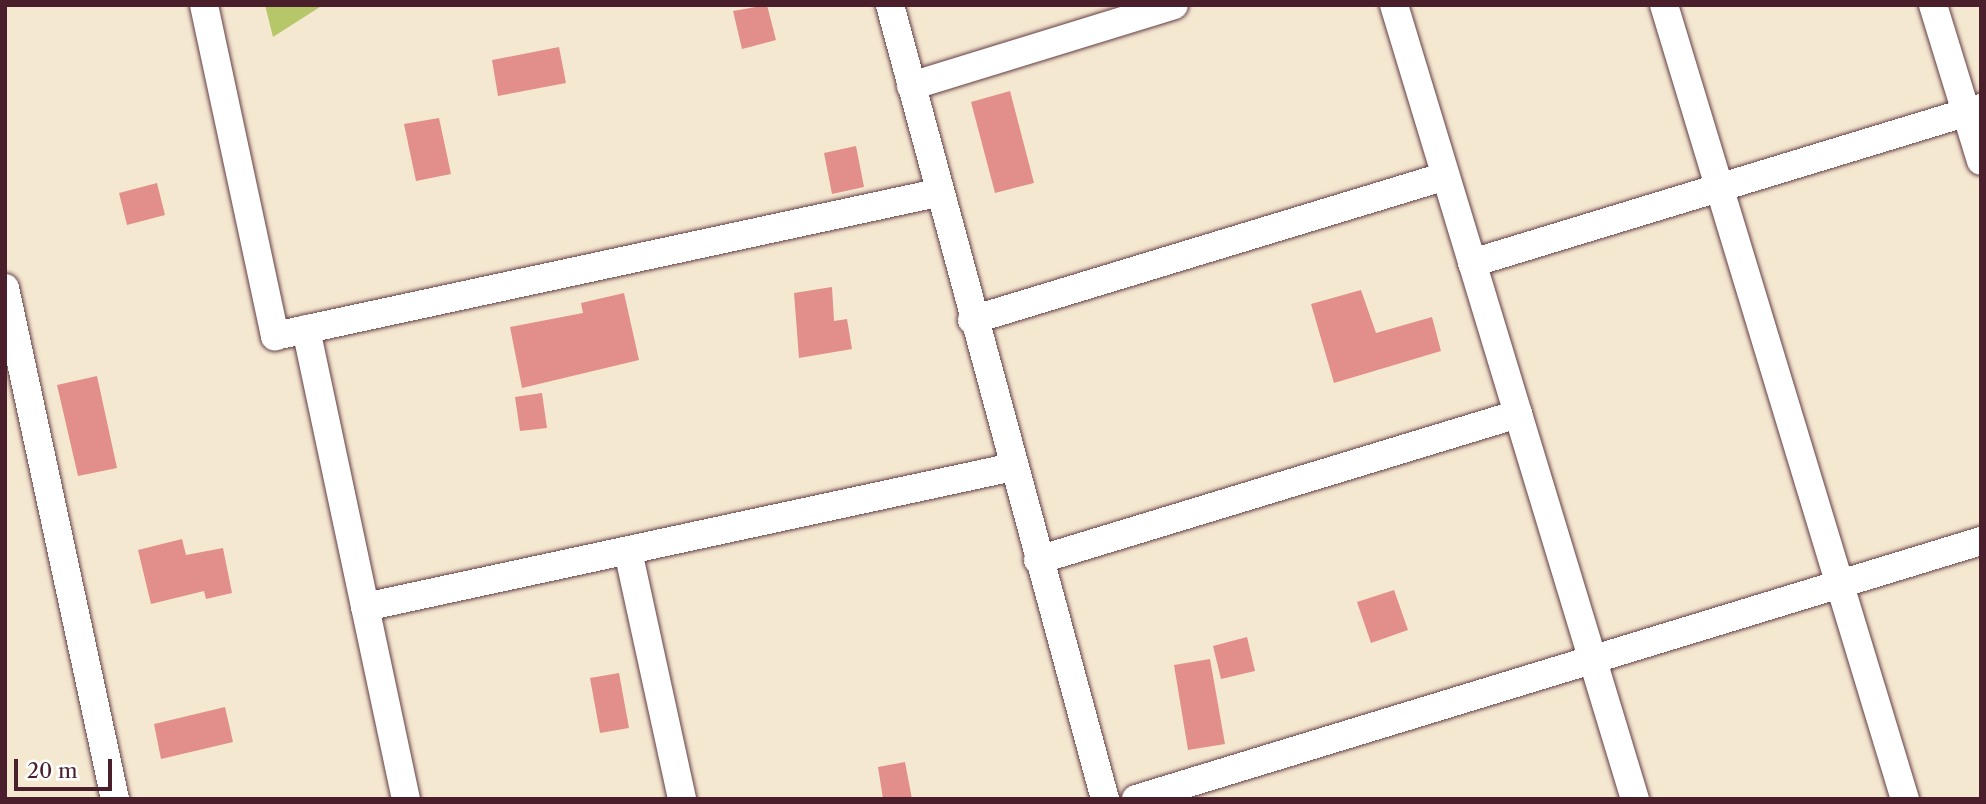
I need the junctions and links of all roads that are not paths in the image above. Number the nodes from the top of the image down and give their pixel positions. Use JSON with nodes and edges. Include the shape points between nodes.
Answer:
{"nodes":[{"id":1,"x":204,"y":5,"type":"edge"},
{"id":2,"x":890,"y":5,"type":"edge"},
{"id":3,"x":1174,"y":5,"type":"edge"},
{"id":4,"x":1394,"y":5,"type":"edge"},
{"id":5,"x":1664,"y":5,"type":"edge"},
{"id":6,"x":1933,"y":5,"type":"edge"},
{"id":7,"x":911,"y":86,"type":"junction"},
{"id":8,"x":1973,"y":110,"type":"edge"},
{"id":9,"x":1981,"y":161,"type":"edge"},
{"id":10,"x":1446,"y":176,"type":"junction"},
{"id":11,"x":1719,"y":187,"type":"junction"},
{"id":12,"x":937,"y":193,"type":"junction"},
{"id":13,"x":1472,"y":263,"type":"junction"},
{"id":14,"x":5,"y":288,"type":"edge"},
{"id":15,"x":972,"y":320,"type":"junction"},
{"id":16,"x":306,"y":329,"type":"junction"},
{"id":17,"x":1518,"y":414,"type":"junction"},
{"id":18,"x":1013,"y":467,"type":"junction"},
{"id":19,"x":1981,"y":541,"type":"edge"},
{"id":20,"x":628,"y":551,"type":"junction"},
{"id":21,"x":1038,"y":560,"type":"junction"},
{"id":22,"x":1840,"y":584,"type":"junction"},
{"id":23,"x":365,"y":607,"type":"junction"},
{"id":24,"x":1592,"y":659,"type":"junction"},
{"id":25,"x":115,"y":799,"type":"edge"},
{"id":26,"x":406,"y":799,"type":"edge"},
{"id":27,"x":681,"y":799,"type":"edge"},
{"id":28,"x":1105,"y":799,"type":"edge"},
{"id":29,"x":1136,"y":799,"type":"edge"},
{"id":30,"x":1635,"y":799,"type":"edge"},
{"id":31,"x":1905,"y":799,"type":"edge"}],
"edges":[{"from":1,"to":16,"type":"street","via":[[275,335]]},
{"from":2,"to":7,"type":"street"},
{"from":3,"to":7,"type":"street"},
{"from":4,"to":10,"type":"street"},
{"from":5,"to":11,"type":"street"},
{"from":6,"to":8,"type":"street"},
{"from":7,"to":12,"type":"street"},
{"from":8,"to":9,"type":"street"},
{"from":8,"to":11,"type":"street"},
{"from":10,"to":13,"type":"street"},
{"from":10,"to":15,"type":"street"},
{"from":11,"to":13,"type":"street"},
{"from":11,"to":22,"type":"street"},
{"from":12,"to":15,"type":"street"},
{"from":12,"to":16,"type":"street"},
{"from":13,"to":17,"type":"street"},
{"from":14,"to":25,"type":"street"},
{"from":15,"to":18,"type":"street"},
{"from":16,"to":23,"type":"street"},
{"from":17,"to":21,"type":"street"},
{"from":17,"to":24,"type":"street"},
{"from":18,"to":20,"type":"street"},
{"from":18,"to":21,"type":"street"},
{"from":19,"to":22,"type":"street"},
{"from":20,"to":23,"type":"street"},
{"from":20,"to":27,"type":"street"},
{"from":21,"to":28,"type":"street"},
{"from":22,"to":24,"type":"street"},
{"from":22,"to":31,"type":"street"},
{"from":23,"to":26,"type":"street"},
{"from":24,"to":29,"type":"street"},
{"from":24,"to":30,"type":"street"}]}
